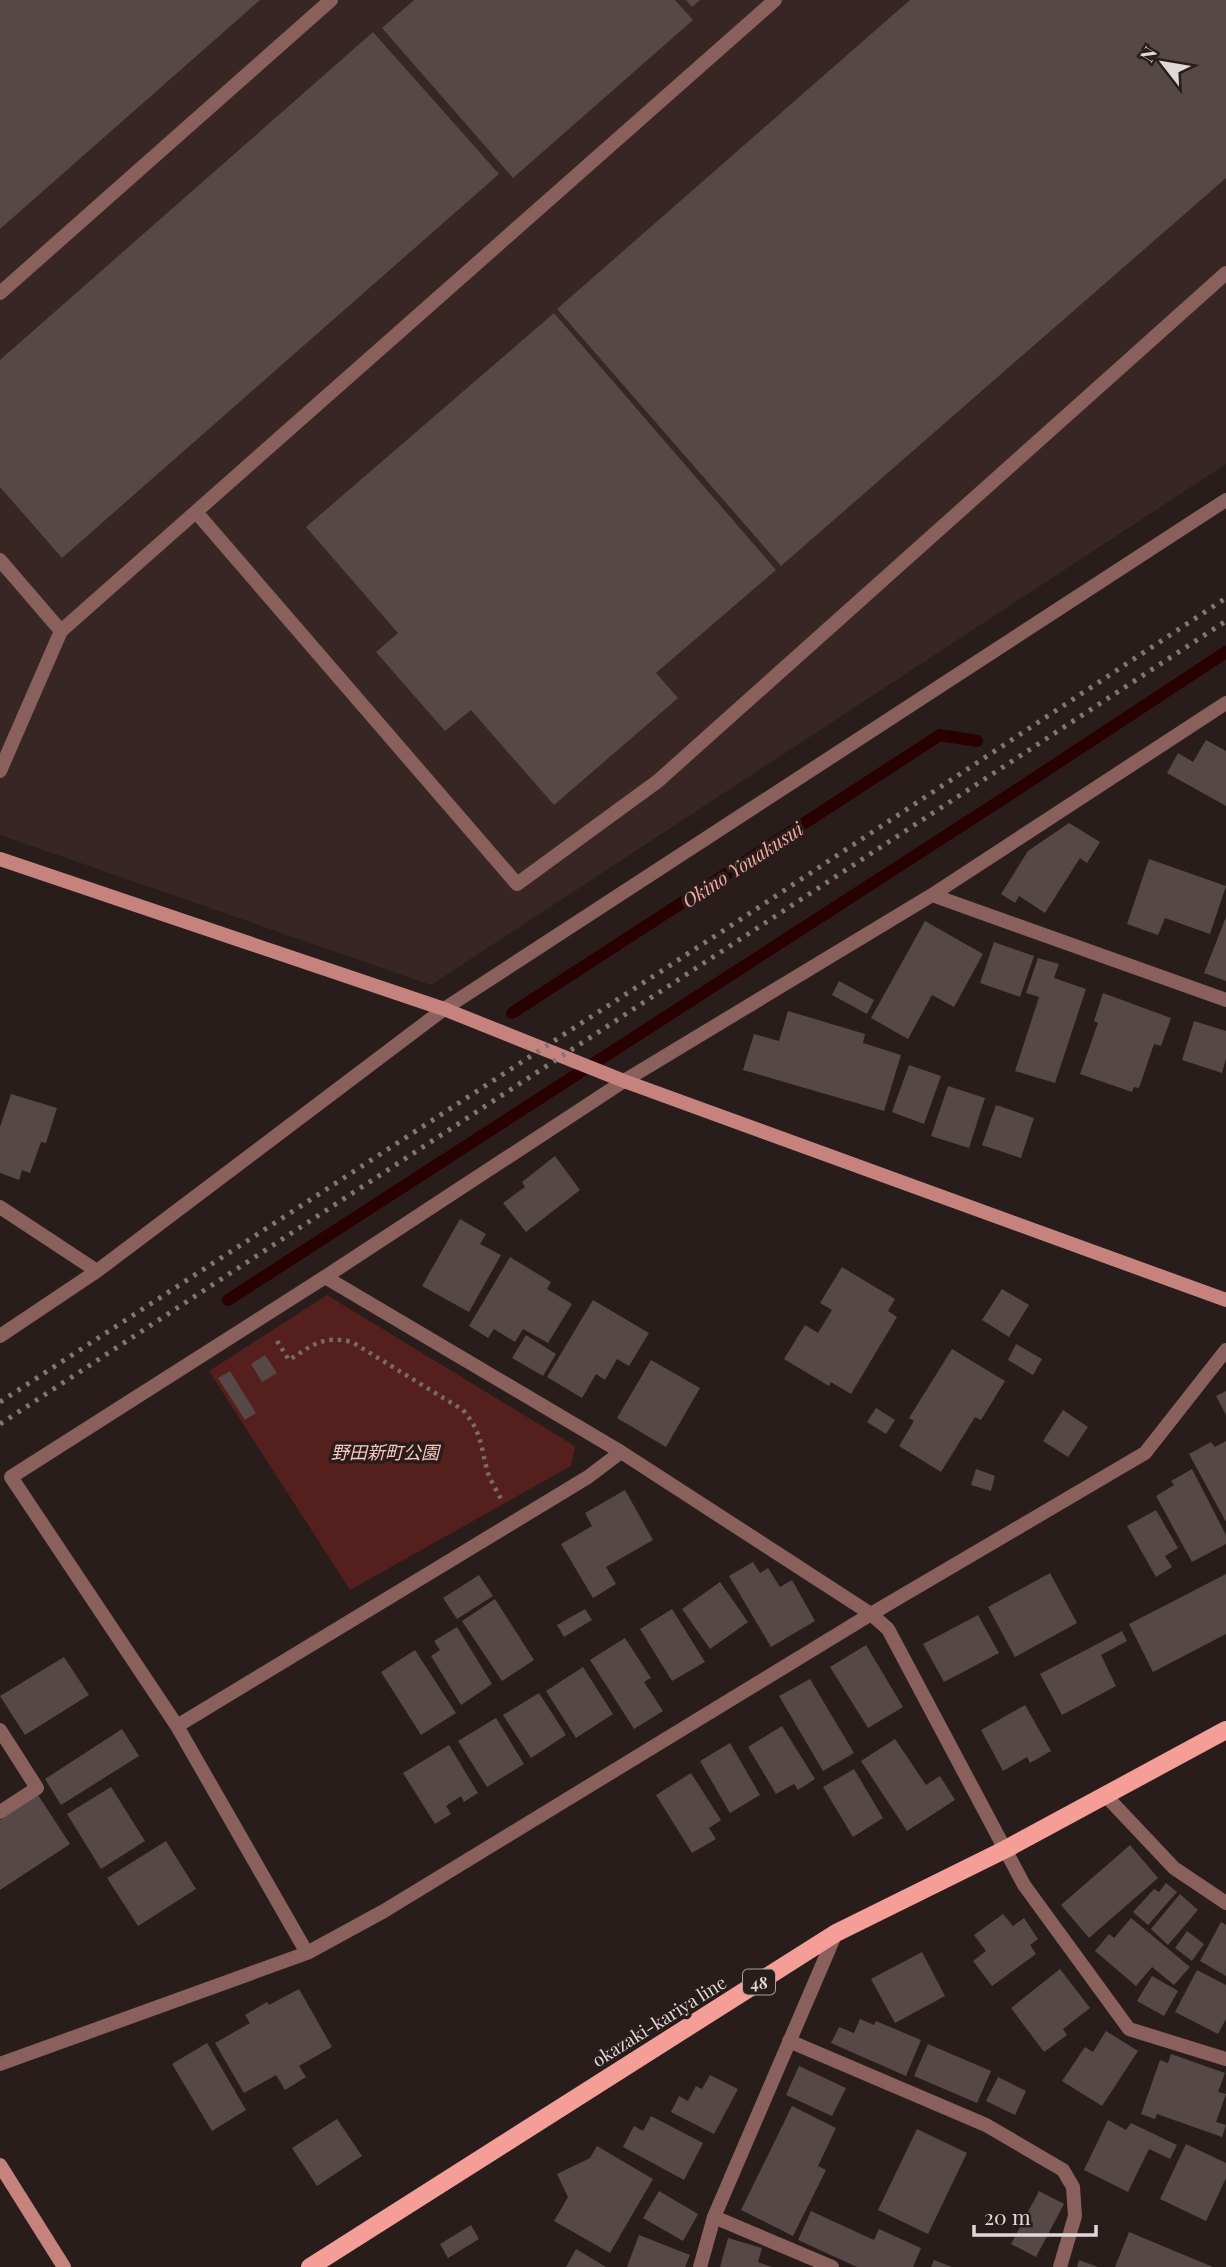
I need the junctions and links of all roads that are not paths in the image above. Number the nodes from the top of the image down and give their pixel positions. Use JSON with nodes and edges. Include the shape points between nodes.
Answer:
{"nodes":[{"id":1,"x":331,"y":0,"type":"edge"},
{"id":2,"x":775,"y":0,"type":"edge"},
{"id":3,"x":1226,"y":273,"type":"edge"},
{"id":4,"x":0,"y":293,"type":"edge"},
{"id":5,"x":1226,"y":500,"type":"edge"},
{"id":6,"x":196,"y":512,"type":"junction"},
{"id":7,"x":0,"y":560,"type":"edge"},
{"id":8,"x":61,"y":631,"type":"junction"},
{"id":9,"x":1226,"y":703,"type":"edge"},
{"id":10,"x":0,"y":771,"type":"edge"},
{"id":11,"x":0,"y":859,"type":"edge"},
{"id":12,"x":932,"y":895,"type":"junction"},
{"id":13,"x":1226,"y":1000,"type":"edge"},
{"id":14,"x":444,"y":1009,"type":"junction"},
{"id":15,"x":624,"y":1081,"type":"junction"},
{"id":16,"x":0,"y":1207,"type":"edge"},
{"id":17,"x":97,"y":1271,"type":"junction"},
{"id":18,"x":325,"y":1277,"type":"junction"},
{"id":19,"x":1226,"y":1300,"type":"edge"},
{"id":20,"x":0,"y":1336,"type":"edge"},
{"id":21,"x":1226,"y":1350,"type":"edge"},
{"id":22,"x":621,"y":1452,"type":"junction"},
{"id":23,"x":871,"y":1614,"type":"junction"},
{"id":24,"x":177,"y":1727,"type":"junction"},
{"id":25,"x":0,"y":1730,"type":"edge"},
{"id":26,"x":1226,"y":1730,"type":"edge"},
{"id":27,"x":1106,"y":1796,"type":"junction"},
{"id":28,"x":0,"y":1812,"type":"edge"},
{"id":29,"x":1006,"y":1849,"type":"junction"},
{"id":30,"x":1226,"y":1903,"type":"edge"},
{"id":31,"x":836,"y":1933,"type":"junction"},
{"id":32,"x":307,"y":1953,"type":"junction"},
{"id":33,"x":789,"y":2041,"type":"junction"},
{"id":34,"x":1226,"y":2059,"type":"edge"},
{"id":35,"x":0,"y":2064,"type":"edge"},
{"id":36,"x":0,"y":2165,"type":"edge"},
{"id":37,"x":714,"y":2217,"type":"junction"},
{"id":38,"x":64,"y":2267,"type":"edge"},
{"id":39,"x":310,"y":2267,"type":"edge"},
{"id":40,"x":700,"y":2267,"type":"edge"},
{"id":41,"x":832,"y":2267,"type":"edge"},
{"id":42,"x":1060,"y":2267,"type":"edge"}],
"edges":[{"from":1,"to":4,"type":"street"},
{"from":2,"to":6,"type":"street"},
{"from":3,"to":6,"type":"street","via":[[657,781],[517,884]]},
{"from":5,"to":14,"type":"street"},
{"from":6,"to":8,"type":"street"},
{"from":7,"to":8,"type":"street"},
{"from":8,"to":10,"type":"street"},
{"from":9,"to":12,"type":"street"},
{"from":11,"to":14,"type":"street"},
{"from":12,"to":13,"type":"street"},
{"from":12,"to":15,"type":"street"},
{"from":14,"to":15,"type":"street"},
{"from":14,"to":17,"type":"street"},
{"from":15,"to":18,"type":"street"},
{"from":15,"to":19,"type":"street"},
{"from":16,"to":17,"type":"street"},
{"from":17,"to":20,"type":"street"},
{"from":18,"to":22,"type":"street"},
{"from":18,"to":24,"type":"street","via":[[11,1477]]},
{"from":21,"to":23,"type":"street","via":[[1145,1454]]},
{"from":22,"to":23,"type":"street"},
{"from":22,"to":24,"type":"street","via":[[588,1477]]},
{"from":23,"to":29,"type":"street","via":[[888,1629]]},
{"from":23,"to":32,"type":"street","via":[[384,1911]]},
{"from":24,"to":32,"type":"street"},
{"from":25,"to":28,"type":"street","via":[[37,1788]]},
{"from":26,"to":27,"type":"main road","name":"okazaki-kariya line","number":"48"},
{"from":27,"to":29,"type":"main road","name":"okazaki-kariya line","number":"48"},
{"from":27,"to":30,"type":"street","via":[[1174,1868]]},
{"from":29,"to":31,"type":"main road","name":"okazaki-kariya line","number":"48"},
{"from":29,"to":34,"type":"street","via":[[1024,1885],[1129,2029]]},
{"from":31,"to":33,"type":"street"},
{"from":31,"to":39,"type":"main road","name":"okazaki-kariya line","number":"48"},
{"from":32,"to":35,"type":"street"},
{"from":33,"to":37,"type":"street"},
{"from":33,"to":42,"type":"street","via":[[986,2125],[1063,2170],[1073,2187],[1075,2216]]},
{"from":36,"to":38,"type":"street"},
{"from":37,"to":40,"type":"street"},
{"from":37,"to":41,"type":"street"}]}
